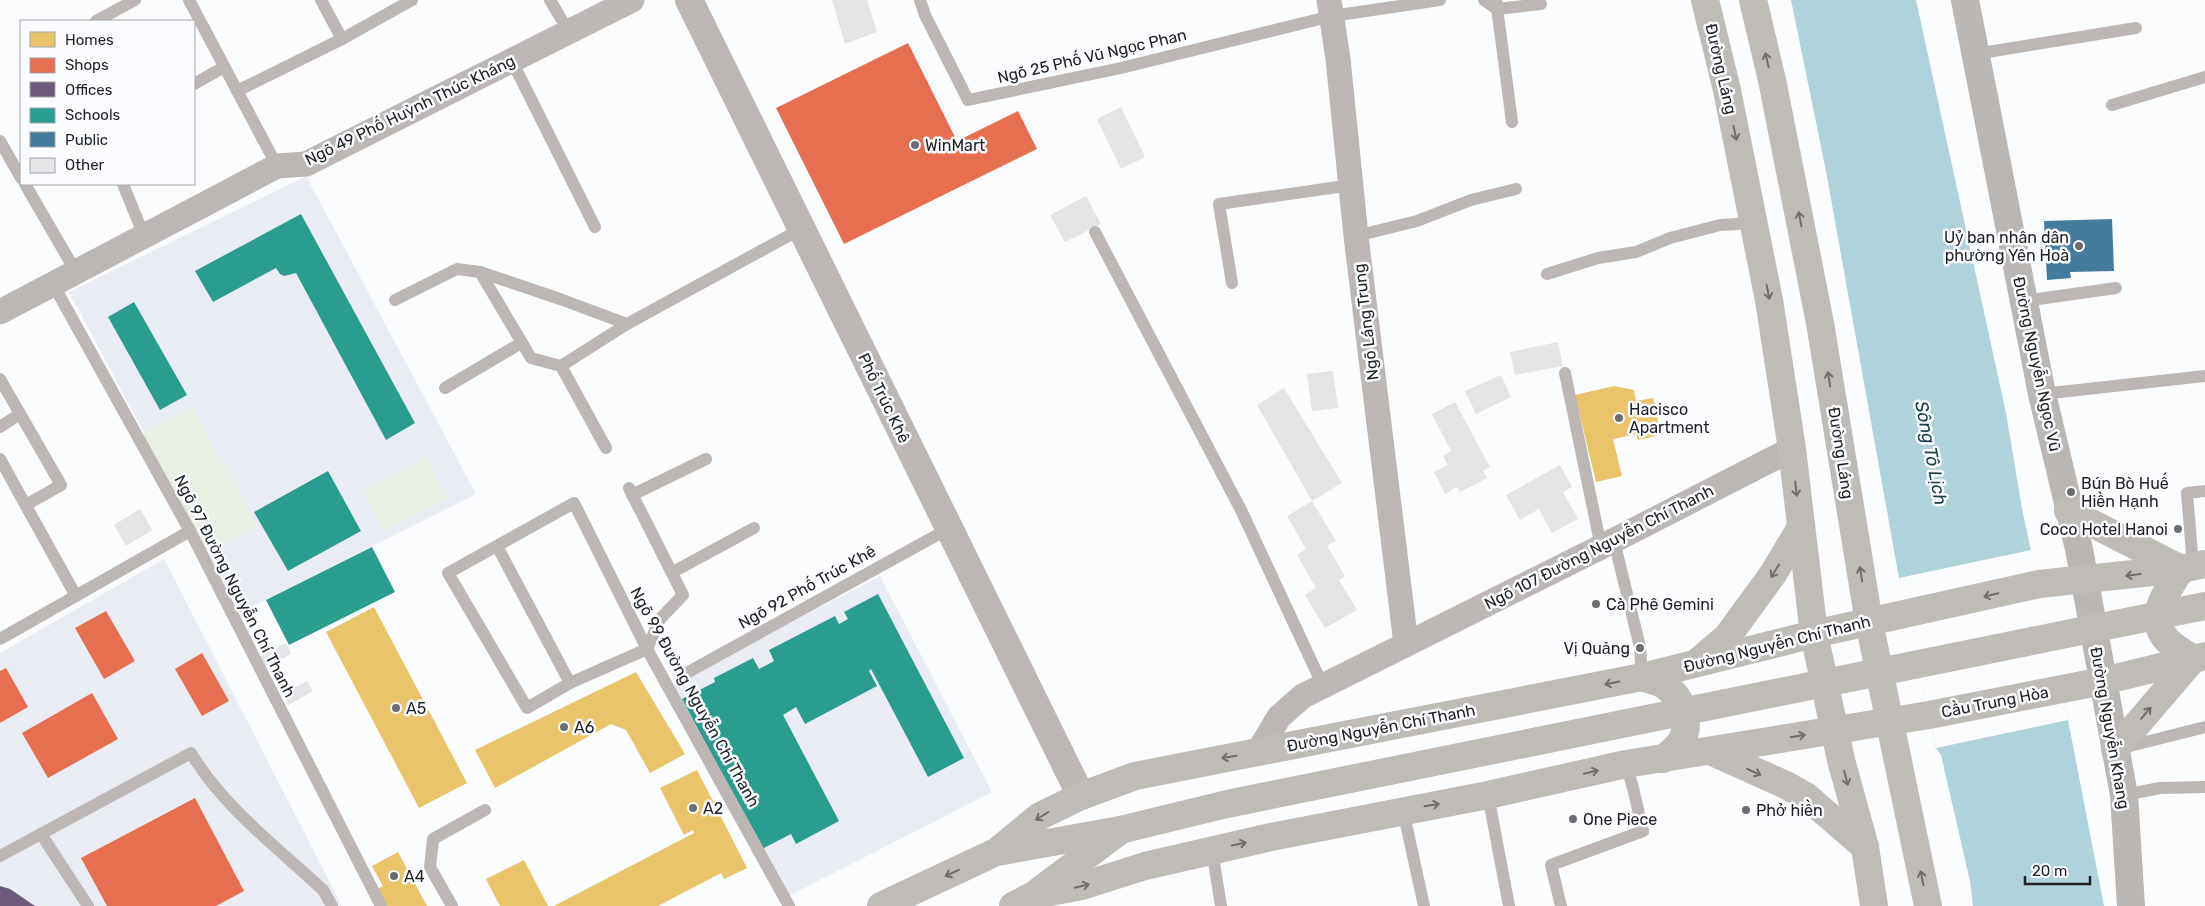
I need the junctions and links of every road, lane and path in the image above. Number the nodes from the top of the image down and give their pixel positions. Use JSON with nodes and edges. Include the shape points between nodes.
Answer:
{"nodes":[{"id":1,"x":135,"y":0,"type":"edge"},
{"id":2,"x":189,"y":0,"type":"edge"},
{"id":3,"x":322,"y":0,"type":"edge"},
{"id":4,"x":412,"y":0,"type":"edge"},
{"id":5,"x":550,"y":0,"type":"edge"},
{"id":6,"x":632,"y":0,"type":"edge"},
{"id":7,"x":689,"y":0,"type":"edge"},
{"id":8,"x":920,"y":0,"type":"edge"},
{"id":9,"x":1440,"y":0,"type":"edge"},
{"id":10,"x":1484,"y":0,"type":"edge"},
{"id":11,"x":1705,"y":0,"type":"edge"},
{"id":12,"x":1753,"y":0,"type":"edge"},
{"id":13,"x":1968,"y":1,"type":"edge"},
{"id":14,"x":1496,"y":4,"type":"edge"},
{"id":15,"x":1541,"y":4,"type":"dead end"},
{"id":16,"x":1330,"y":8,"type":"edge"},
{"id":17,"x":98,"y":20,"type":"edge"},
{"id":18,"x":2136,"y":28,"type":"dead end"},
{"id":19,"x":568,"y":32,"type":"junction"},
{"id":20,"x":342,"y":39,"type":"junction"},
{"id":21,"x":1975,"y":54,"type":"junction"},
{"id":22,"x":512,"y":61,"type":"junction"},
{"id":23,"x":224,"y":67,"type":"junction"},
{"id":24,"x":2205,"y":77,"type":"edge"},
{"id":25,"x":195,"y":83,"type":"edge"},
{"id":26,"x":238,"y":91,"type":"junction"},
{"id":27,"x":2112,"y":105,"type":"dead end"},
{"id":28,"x":1512,"y":122,"type":"dead end"},
{"id":29,"x":0,"y":142,"type":"edge"},
{"id":30,"x":277,"y":166,"type":"junction"},
{"id":31,"x":20,"y":176,"type":"edge"},
{"id":32,"x":26,"y":185,"type":"edge"},
{"id":33,"x":123,"y":185,"type":"edge"},
{"id":34,"x":1352,"y":185,"type":"junction"},
{"id":35,"x":1516,"y":189,"type":"dead end"},
{"id":36,"x":1754,"y":223,"type":"junction"},
{"id":37,"x":595,"y":227,"type":"dead end"},
{"id":38,"x":801,"y":229,"type":"junction"},
{"id":39,"x":1096,"y":232,"type":"dead end"},
{"id":40,"x":144,"y":236,"type":"junction"},
{"id":41,"x":1356,"y":236,"type":"junction"},
{"id":42,"x":76,"y":272,"type":"junction"},
{"id":43,"x":480,"y":272,"type":"junction"},
{"id":44,"x":1547,"y":274,"type":"dead end"},
{"id":45,"x":1232,"y":283,"type":"dead end"},
{"id":46,"x":53,"y":284,"type":"junction"},
{"id":47,"x":2116,"y":288,"type":"dead end"},
{"id":48,"x":396,"y":300,"type":"dead end"},
{"id":49,"x":2024,"y":301,"type":"junction"},
{"id":50,"x":0,"y":312,"type":"edge"},
{"id":51,"x":627,"y":324,"type":"junction"},
{"id":52,"x":521,"y":343,"type":"junction"},
{"id":53,"x":561,"y":366,"type":"junction"},
{"id":54,"x":1565,"y":372,"type":"dead end"},
{"id":55,"x":2205,"y":376,"type":"edge"},
{"id":56,"x":0,"y":379,"type":"edge"},
{"id":57,"x":445,"y":388,"type":"dead end"},
{"id":58,"x":2042,"y":394,"type":"junction"},
{"id":59,"x":20,"y":414,"type":"junction"},
{"id":60,"x":0,"y":427,"type":"edge"},
{"id":61,"x":606,"y":448,"type":"dead end"},
{"id":62,"x":1792,"y":449,"type":"junction"},
{"id":63,"x":0,"y":459,"type":"edge"},
{"id":64,"x":706,"y":459,"type":"dead end"},
{"id":65,"x":2205,"y":492,"type":"edge"},
{"id":66,"x":26,"y":505,"type":"junction"},
{"id":67,"x":2068,"y":512,"type":"junction"},
{"id":68,"x":754,"y":528,"type":"dead end"},
{"id":69,"x":948,"y":529,"type":"junction"},
{"id":70,"x":1800,"y":529,"type":"junction"},
{"id":71,"x":190,"y":531,"type":"junction"},
{"id":72,"x":1608,"y":544,"type":"junction"},
{"id":73,"x":497,"y":546,"type":"junction"},
{"id":74,"x":2193,"y":566,"type":"edge"},
{"id":75,"x":673,"y":572,"type":"junction"},
{"id":76,"x":2083,"y":580,"type":"junction"},
{"id":77,"x":76,"y":596,"type":"junction"},
{"id":78,"x":2205,"y":606,"type":"edge"},
{"id":79,"x":1869,"y":622,"type":"junction"},
{"id":80,"x":1814,"y":634,"type":"junction"},
{"id":81,"x":0,"y":639,"type":"edge"},
{"id":82,"x":1406,"y":644,"type":"junction"},
{"id":83,"x":647,"y":649,"type":"junction"},
{"id":84,"x":2199,"y":657,"type":"edge"},
{"id":85,"x":1694,"y":665,"type":"junction"},
{"id":86,"x":683,"y":675,"type":"dead end"},
{"id":87,"x":1642,"y":677,"type":"junction"},
{"id":88,"x":2102,"y":680,"type":"junction"},
{"id":89,"x":570,"y":683,"type":"junction"},
{"id":90,"x":1323,"y":686,"type":"junction"},
{"id":91,"x":1888,"y":721,"type":"junction"},
{"id":92,"x":2205,"y":728,"type":"edge"},
{"id":93,"x":1835,"y":730,"type":"junction"},
{"id":94,"x":2114,"y":750,"type":"junction"},
{"id":95,"x":1710,"y":751,"type":"junction"},
{"id":96,"x":1258,"y":752,"type":"junction"},
{"id":97,"x":1663,"y":759,"type":"junction"},
{"id":98,"x":1626,"y":764,"type":"junction"},
{"id":99,"x":2205,"y":787,"type":"edge"},
{"id":100,"x":1488,"y":795,"type":"junction"},
{"id":101,"x":2124,"y":795,"type":"junction"},
{"id":102,"x":1081,"y":796,"type":"junction"},
{"id":103,"x":485,"y":810,"type":"dead end"},
{"id":104,"x":1403,"y":810,"type":"junction"},
{"id":105,"x":1120,"y":830,"type":"junction"},
{"id":106,"x":40,"y":834,"type":"junction"},
{"id":107,"x":1865,"y":847,"type":"junction"},
{"id":108,"x":1212,"y":850,"type":"junction"},
{"id":109,"x":996,"y":852,"type":"junction"},
{"id":110,"x":0,"y":856,"type":"edge"},
{"id":111,"x":1024,"y":901,"type":"edge"},
{"id":112,"x":88,"y":906,"type":"edge"},
{"id":113,"x":332,"y":906,"type":"edge"},
{"id":114,"x":381,"y":906,"type":"edge"},
{"id":115,"x":452,"y":906,"type":"edge"},
{"id":116,"x":789,"y":906,"type":"edge"},
{"id":117,"x":881,"y":906,"type":"edge"},
{"id":118,"x":1221,"y":906,"type":"edge"},
{"id":119,"x":1424,"y":906,"type":"edge"},
{"id":120,"x":1509,"y":906,"type":"edge"},
{"id":121,"x":1561,"y":906,"type":"edge"},
{"id":122,"x":1874,"y":906,"type":"edge"},
{"id":123,"x":1928,"y":906,"type":"edge"},
{"id":124,"x":2131,"y":906,"type":"edge"}],
"edges":[{"from":1,"to":17,"type":"lane"},
{"from":2,"to":23,"type":"lane"},
{"from":3,"to":20,"type":"lane"},
{"from":4,"to":20,"type":"lane"},
{"from":5,"to":19,"type":"lane"},
{"from":6,"to":19,"type":"street","name":"Ngõ 49 Phố Huỳnh Thúc Kháng"},
{"from":7,"to":38,"type":"street","name":"Phố Trúc Khê"},
{"from":8,"to":16,"type":"lane","name":"Ngõ 25 Phố Vũ Ngọc Phan","via":[[968,100],[1121,68]]},
{"from":9,"to":16,"type":"lane"},
{"from":10,"to":14,"type":"lane"},
{"from":11,"to":36,"type":"main road","name":"Đường Láng","one_way":true},
{"from":79,"to":12,"type":"main road","name":"Đường Láng","one_way":true,"via":[[1820,323]]},
{"from":13,"to":21,"type":"main road","name":"Đường Nguyễn Ngọc Vũ"},
{"from":14,"to":15,"type":"lane"},
{"from":14,"to":28,"type":"lane"},
{"from":16,"to":34,"type":"street","name":"Ngõ Láng Trung"},
{"from":18,"to":21,"type":"lane"},
{"from":19,"to":22,"type":"street","name":"Ngõ 49 Phố Huỳnh Thúc Kháng"},
{"from":20,"to":26,"type":"lane"},
{"from":21,"to":49,"type":"main road","name":"Đường Nguyễn Ngọc Vũ"},
{"from":22,"to":30,"type":"street","name":"Ngõ 49 Phố Huỳnh Thúc Kháng","via":[[306,164]]},
{"from":22,"to":37,"type":"lane"},
{"from":23,"to":25,"type":"lane"},
{"from":23,"to":26,"type":"lane"},
{"from":24,"to":27,"type":"lane"},
{"from":26,"to":30,"type":"lane"},
{"from":29,"to":31,"type":"lane"},
{"from":30,"to":40,"type":"street","name":"Ngõ 49 Phố Huỳnh Thúc Kháng"},
{"from":32,"to":42,"type":"lane"},
{"from":33,"to":40,"type":"lane"},
{"from":34,"to":41,"type":"street","name":"Ngõ Láng Trung"},
{"from":34,"to":45,"type":"lane","via":[[1219,204]]},
{"from":35,"to":41,"type":"lane","via":[[1471,200],[1417,221]]},
{"from":36,"to":44,"type":"lane","via":[[1720,225],[1670,238],[1636,252],[1598,258]]},
{"from":36,"to":62,"type":"main road","name":"Đường Láng","one_way":true},
{"from":38,"to":51,"type":"lane"},
{"from":38,"to":69,"type":"street","name":"Phố Trúc Khê"},
{"from":39,"to":90,"type":"lane","via":[[1241,510]]},
{"from":40,"to":42,"type":"street","name":"Ngõ 49 Phố Huỳnh Thúc Kháng"},
{"from":41,"to":82,"type":"street","name":"Ngõ Láng Trung"},
{"from":42,"to":46,"type":"street","name":"Ngõ 49 Phố Huỳnh Thúc Kháng"},
{"from":43,"to":48,"type":"lane","via":[[457,269]]},
{"from":43,"to":51,"type":"lane"},
{"from":43,"to":52,"type":"lane"},
{"from":46,"to":50,"type":"street","name":"Ngõ 49 Phố Huỳnh Thúc Kháng"},
{"from":46,"to":71,"type":"lane","name":"Ngõ 97 Đường Nguyễn Chí Thanh"},
{"from":47,"to":49,"type":"lane"},
{"from":49,"to":58,"type":"main road","name":"Đường Nguyễn Ngọc Vũ"},
{"from":51,"to":53,"type":"lane"},
{"from":52,"to":53,"type":"lane","via":[[531,358]]},
{"from":52,"to":57,"type":"lane"},
{"from":53,"to":61,"type":"lane"},
{"from":54,"to":72,"type":"lane"},
{"from":55,"to":58,"type":"lane"},
{"from":56,"to":59,"type":"lane"},
{"from":58,"to":67,"type":"main road","name":"Đường Nguyễn Ngọc Vũ"},
{"from":59,"to":60,"type":"lane"},
{"from":59,"to":66,"type":"lane","via":[[61,485]]},
{"from":62,"to":70,"type":"main road","name":"Đường Láng","one_way":true},
{"from":62,"to":72,"type":"street","name":"Ngõ 107 Đường Nguyễn Chí Thanh"},
{"from":63,"to":66,"type":"lane"},
{"from":64,"to":75,"type":"lane","via":[[631,492]]},
{"from":65,"to":74,"type":"lane","via":[[2187,493]]},
{"from":66,"to":77,"type":"lane"},
{"from":67,"to":74,"type":"main road"},
{"from":67,"to":76,"type":"main road","name":"Đường Nguyễn Ngọc Vũ"},
{"from":68,"to":75,"type":"lane"},
{"from":69,"to":86,"type":"lane","name":"Ngõ 92 Phố Trúc Khê"},
{"from":69,"to":102,"type":"street","name":"Phố Trúc Khê"},
{"from":70,"to":80,"type":"main road","name":"Đường Láng"},
{"from":70,"to":85,"type":"main road","one_way":true,"via":[[1773,574],[1727,637]]},
{"from":71,"to":77,"type":"lane"},
{"from":71,"to":114,"type":"lane","name":"Ngõ 97 Đường Nguyễn Chí Thanh"},
{"from":72,"to":82,"type":"street","name":"Ngõ 107 Đường Nguyễn Chí Thanh"},
{"from":72,"to":87,"type":"lane","via":[[1640,647]]},
{"from":73,"to":83,"type":"lane","name":"Ngõ 99 Đường Nguyễn Chí Thanh","via":[[574,503]]},
{"from":73,"to":89,"type":"lane"},
{"from":73,"to":89,"type":"lane","via":[[448,573],[527,708]]},
{"from":74,"to":76,"type":"main road","one_way":true},
{"from":74,"to":84,"type":"main road","via":[[2163,598],[2157,614],[2158,625],[2170,644]]},
{"from":75,"to":83,"type":"lane","via":[[683,595],[660,619]]},
{"from":76,"to":79,"type":"main road","name":"Đường Nguyễn Chí Thanh","one_way":true,"via":[[2039,584]]},
{"from":76,"to":88,"type":"main road","name":"Đường Nguyễn Khang"},
{"from":77,"to":81,"type":"lane"},
{"from":78,"to":105,"type":"main road","bridge":true,"via":[[1227,804]]},
{"from":79,"to":80,"type":"main road","name":"Đường Nguyễn Chí Thanh"},
{"from":79,"to":91,"type":"main road","name":"Đường Láng"},
{"from":80,"to":85,"type":"main road","name":"Đường Nguyễn Chí Thanh"},
{"from":80,"to":93,"type":"main road","name":"Đường Láng"},
{"from":82,"to":90,"type":"street","name":"Ngõ 107 Đường Nguyễn Chí Thanh"},
{"from":83,"to":89,"type":"lane"},
{"from":83,"to":116,"type":"lane","name":"Ngõ 99 Đường Nguyễn Chí Thanh"},
{"from":84,"to":88,"type":"main road","name":"Cầu Trung Hòa"},
{"from":94,"to":84,"type":"main road","one_way":true},
{"from":85,"to":87,"type":"main road","name":"Đường Nguyễn Chí Thanh"},
{"from":87,"to":96,"type":"main road","name":"Đường Nguyễn Chí Thanh","one_way":true},
{"from":87,"to":97,"type":"main road","via":[[1663,684],[1676,696],[1686,719],[1680,743]]},
{"from":88,"to":91,"type":"main road","name":"Cầu Trung Hòa"},
{"from":88,"to":94,"type":"main road","name":"Đường Nguyễn Khang"},
{"from":90,"to":96,"type":"street","name":"Ngõ 107 Đường Nguyễn Chí Thanh","via":[[1303,696],[1279,717]]},
{"from":91,"to":93,"type":"main road"},
{"from":123,"to":91,"type":"main road","name":"Đường Láng","one_way":true},
{"from":92,"to":94,"type":"lane"},
{"from":95,"to":93,"type":"main road","one_way":true},
{"from":93,"to":107,"type":"main road","name":"Đường Láng","one_way":true},
{"from":94,"to":101,"type":"main road","name":"Đường Nguyễn Khang"},
{"from":95,"to":97,"type":"main road"},
{"from":95,"to":107,"type":"main road","one_way":true,"via":[[1807,797]]},
{"from":96,"to":102,"type":"main road","name":"Đường Nguyễn Chí Thanh","one_way":true,"via":[[1135,776]]},
{"from":97,"to":98,"type":"main road"},
{"from":100,"to":98,"type":"main road","one_way":true},
{"from":98,"to":121,"type":"lane","via":[[1643,831],[1551,865]]},
{"from":99,"to":101,"type":"lane","via":[[2160,788]]},
{"from":104,"to":100,"type":"main road","one_way":true},
{"from":100,"to":120,"type":"lane"},
{"from":101,"to":124,"type":"main road","name":"Đường Nguyễn Khang"},
{"from":102,"to":109,"type":"main road","name":"Đường Nguyễn Chí Thanh","one_way":true,"via":[[1040,816]]},
{"from":103,"to":115,"type":"lane","via":[[433,839],[430,867]]},
{"from":108,"to":104,"type":"main road","one_way":true},
{"from":104,"to":119,"type":"lane"},
{"from":105,"to":109,"type":"main road"},
{"from":105,"to":111,"type":"main road"},
{"from":106,"to":110,"type":"lane"},
{"from":106,"to":112,"type":"lane"},
{"from":106,"to":113,"type":"lane","via":[[191,753],[206,778],[231,806],[323,890]]},
{"from":107,"to":122,"type":"main road","name":"Đường Láng"},
{"from":111,"to":108,"type":"main road","one_way":true},
{"from":108,"to":118,"type":"lane"},
{"from":109,"to":117,"type":"main road","name":"Đường Nguyễn Chí Thanh","one_way":true}]}
